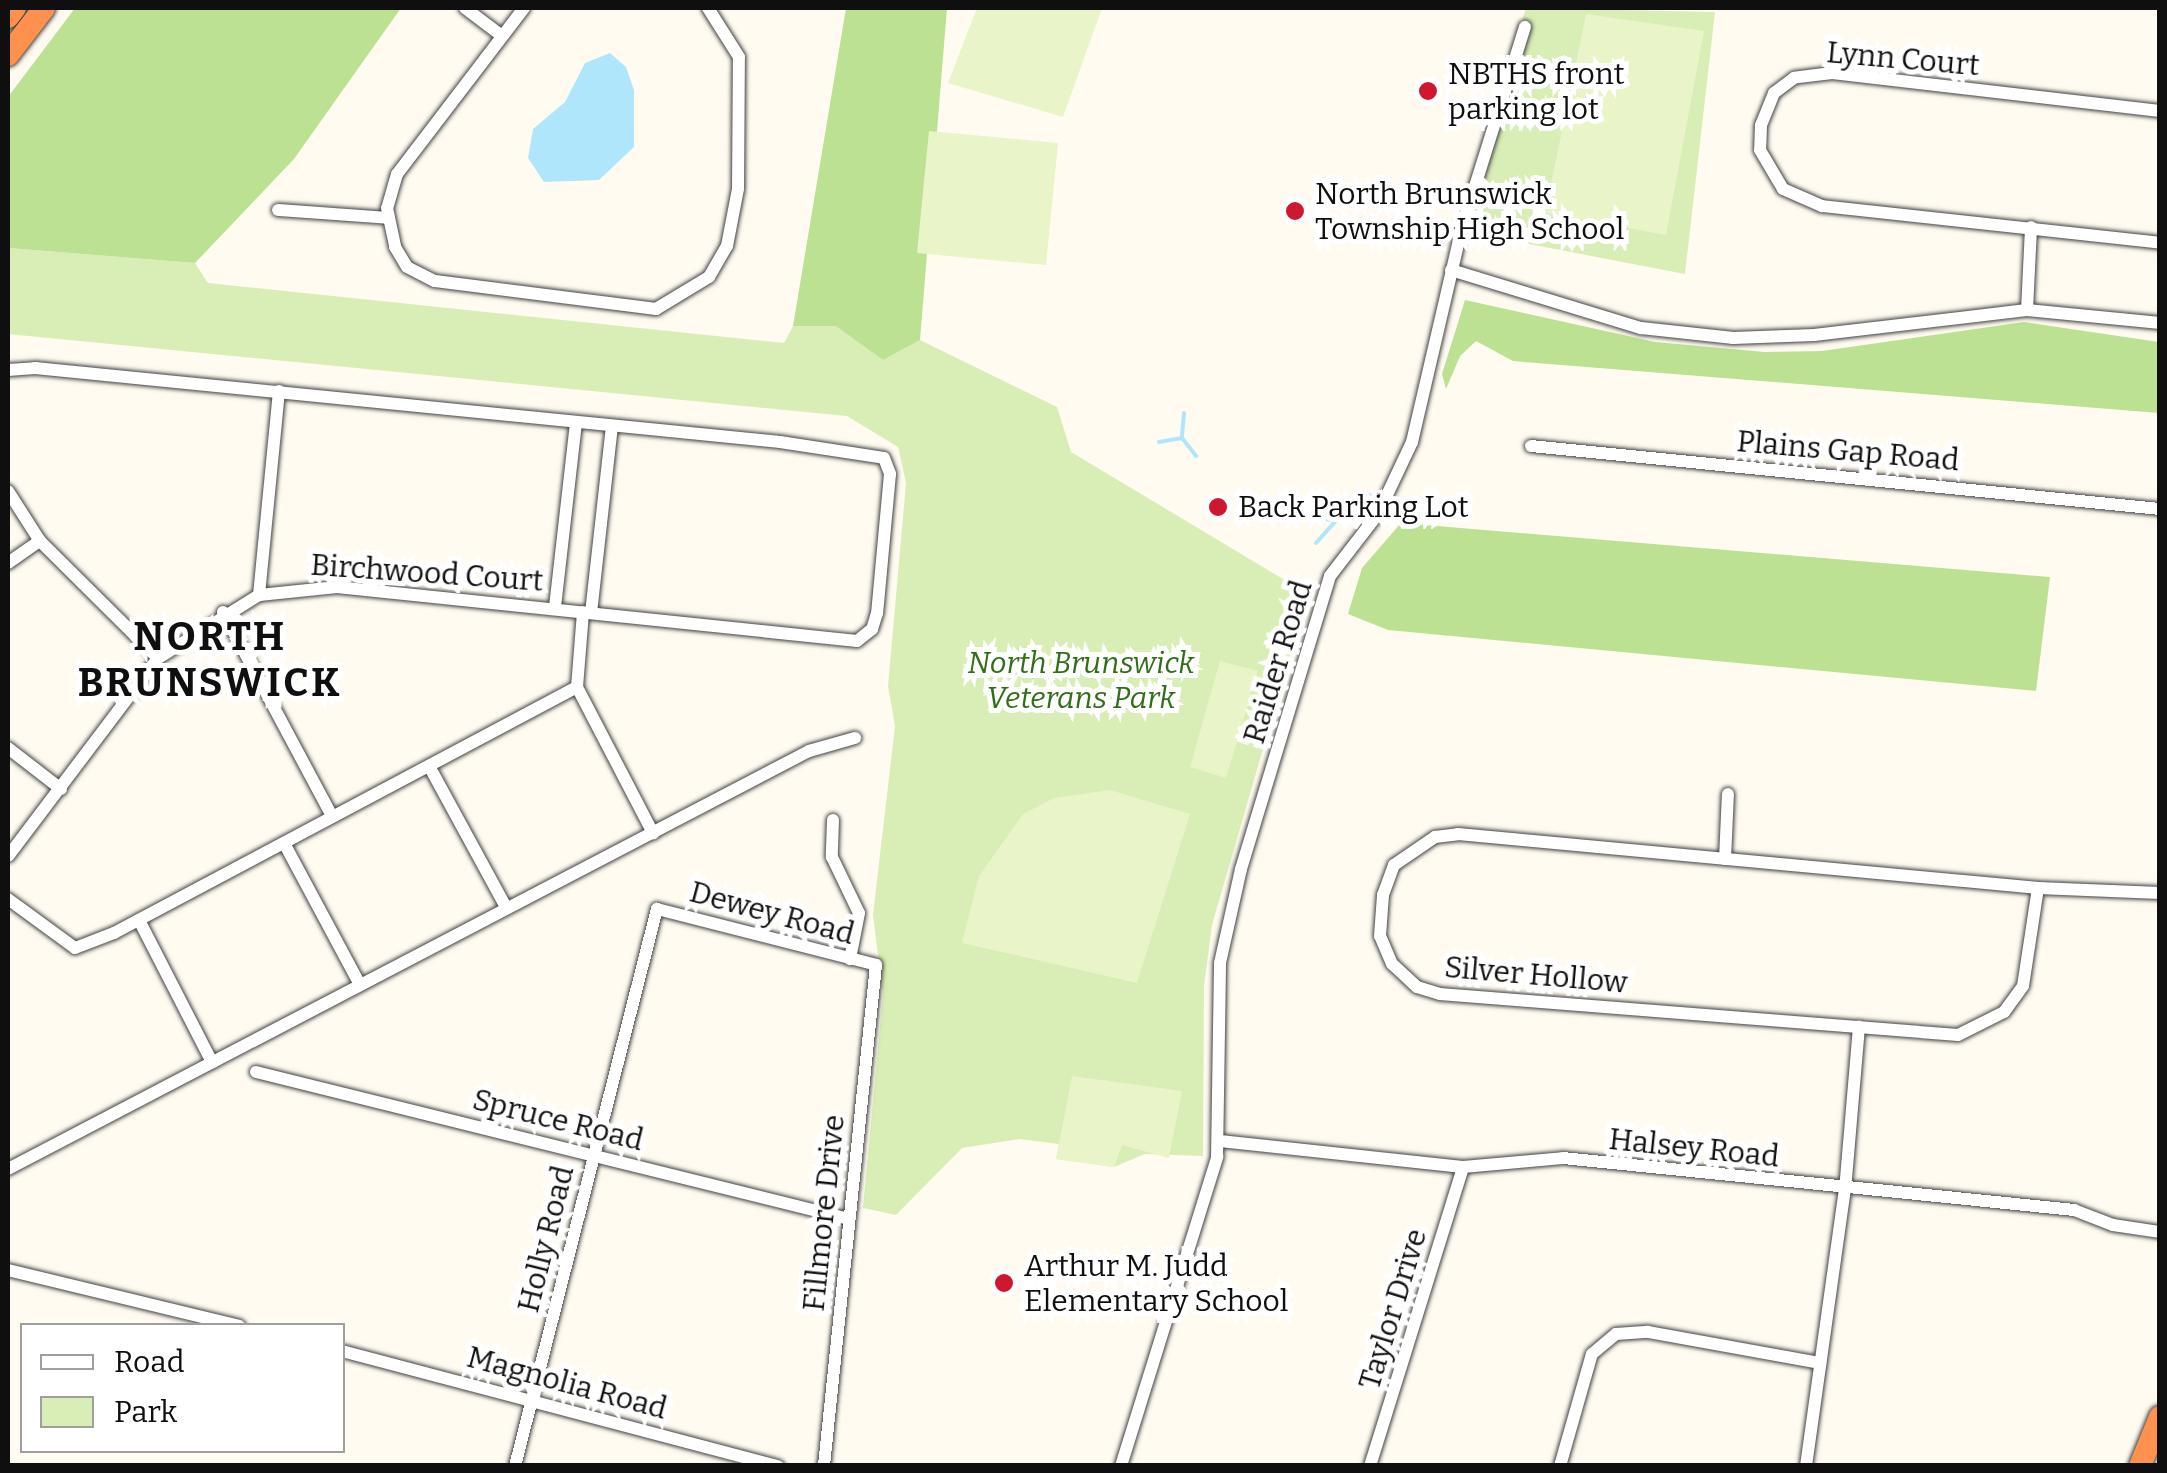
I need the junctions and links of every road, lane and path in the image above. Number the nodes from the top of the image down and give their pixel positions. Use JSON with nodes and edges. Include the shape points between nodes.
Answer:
{"nodes":[{"id":1,"x":14,"y":8,"type":"edge"},
{"id":2,"x":44,"y":8,"type":"edge"},
{"id":3,"x":465,"y":8,"type":"edge"},
{"id":4,"x":524,"y":8,"type":"edge"},
{"id":5,"x":711,"y":8,"type":"edge"},
{"id":6,"x":8,"y":17,"type":"edge"},
{"id":7,"x":1524,"y":27,"type":"dead end"},
{"id":8,"x":502,"y":36,"type":"junction"},
{"id":9,"x":8,"y":55,"type":"edge"},
{"id":10,"x":2160,"y":111,"type":"edge"},
{"id":11,"x":278,"y":210,"type":"dead end"},
{"id":12,"x":389,"y":218,"type":"junction"},
{"id":13,"x":2030,"y":228,"type":"junction"},
{"id":14,"x":2160,"y":243,"type":"edge"},
{"id":15,"x":1451,"y":270,"type":"junction"},
{"id":16,"x":2027,"y":310,"type":"junction"},
{"id":17,"x":2160,"y":324,"type":"edge"},
{"id":18,"x":8,"y":370,"type":"edge"},
{"id":19,"x":279,"y":391,"type":"junction"},
{"id":20,"x":576,"y":422,"type":"junction"},
{"id":21,"x":612,"y":426,"type":"junction"},
{"id":22,"x":1531,"y":446,"type":"dead end"},
{"id":23,"x":8,"y":492,"type":"edge"},
{"id":24,"x":2160,"y":509,"type":"edge"},
{"id":25,"x":40,"y":541,"type":"junction"},
{"id":26,"x":8,"y":563,"type":"edge"},
{"id":27,"x":258,"y":595,"type":"junction"},
{"id":28,"x":556,"y":607,"type":"junction"},
{"id":29,"x":224,"y":612,"type":"junction"},
{"id":30,"x":587,"y":612,"type":"junction"},
{"id":31,"x":158,"y":658,"type":"junction"},
{"id":32,"x":577,"y":687,"type":"junction"},
{"id":33,"x":855,"y":738,"type":"dead end"},
{"id":34,"x":8,"y":748,"type":"edge"},
{"id":35,"x":429,"y":766,"type":"junction"},
{"id":36,"x":61,"y":789,"type":"junction"},
{"id":37,"x":1728,"y":794,"type":"dead end"},
{"id":38,"x":332,"y":816,"type":"junction"},
{"id":39,"x":832,"y":820,"type":"dead end"},
{"id":40,"x":653,"y":833,"type":"junction"},
{"id":41,"x":284,"y":842,"type":"junction"},
{"id":42,"x":8,"y":856,"type":"edge"},
{"id":43,"x":1725,"y":859,"type":"junction"},
{"id":44,"x":2038,"y":888,"type":"junction"},
{"id":45,"x":2160,"y":892,"type":"edge"},
{"id":46,"x":8,"y":899,"type":"edge"},
{"id":47,"x":506,"y":908,"type":"junction"},
{"id":48,"x":656,"y":909,"type":"joint"},
{"id":49,"x":139,"y":920,"type":"junction"},
{"id":50,"x":850,"y":959,"type":"junction"},
{"id":51,"x":876,"y":966,"type":"joint"},
{"id":52,"x":359,"y":983,"type":"junction"},
{"id":53,"x":1859,"y":1027,"type":"junction"},
{"id":54,"x":212,"y":1062,"type":"junction"},
{"id":55,"x":256,"y":1072,"type":"dead end"},
{"id":56,"x":1220,"y":1141,"type":"junction"},
{"id":57,"x":594,"y":1154,"type":"junction"},
{"id":58,"x":1463,"y":1166,"type":"junction"},
{"id":59,"x":8,"y":1169,"type":"edge"},
{"id":60,"x":1844,"y":1190,"type":"junction"},
{"id":61,"x":848,"y":1219,"type":"junction"},
{"id":62,"x":2160,"y":1232,"type":"edge"},
{"id":63,"x":8,"y":1270,"type":"edge"},
{"id":64,"x":227,"y":1323,"type":"edge"},
{"id":65,"x":345,"y":1352,"type":"edge"},
{"id":66,"x":1820,"y":1363,"type":"junction"},
{"id":67,"x":532,"y":1398,"type":"junction"},
{"id":68,"x":2160,"y":1417,"type":"edge"},
{"id":69,"x":1563,"y":1465,"type":"edge"},
{"id":70,"x":514,"y":1466,"type":"edge"},
{"id":71,"x":778,"y":1466,"type":"edge"},
{"id":72,"x":824,"y":1466,"type":"edge"},
{"id":73,"x":1121,"y":1466,"type":"edge"},
{"id":74,"x":1370,"y":1466,"type":"edge"},
{"id":75,"x":1806,"y":1466,"type":"edge"},
{"id":76,"x":2140,"y":1466,"type":"edge"}],
"edges":[{"from":1,"to":6,"type":"highway"},
{"from":2,"to":9,"type":"highway"},
{"from":3,"to":8,"type":"street"},
{"from":4,"to":8,"type":"street"},
{"from":5,"to":12,"type":"street","via":[[739,57],[738,189],[727,246],[709,277],[684,296],[656,309],[435,281],[400,258]]},
{"from":7,"to":15,"type":"street","name":"Raider Road"},
{"from":8,"to":12,"type":"street","via":[[404,164],[389,198]]},
{"from":10,"to":13,"type":"street","name":"Lynn Court","via":[[1832,73],[1794,78],[1774,93],[1760,125],[1760,150],[1783,189],[1822,206]]},
{"from":11,"to":12,"type":"street"},
{"from":13,"to":14,"type":"street","name":"Lynn Court"},
{"from":13,"to":16,"type":"street"},
{"from":15,"to":16,"type":"street","via":[[1641,328],[1734,338]]},
{"from":15,"to":56,"type":"street","name":"Raider Road","via":[[1399,479],[1330,576],[1226,926],[1218,1029]]},
{"from":16,"to":17,"type":"street"},
{"from":18,"to":19,"type":"street"},
{"from":19,"to":20,"type":"street"},
{"from":19,"to":27,"type":"street"},
{"from":20,"to":21,"type":"street"},
{"from":20,"to":28,"type":"street"},
{"from":21,"to":30,"type":"street"},
{"from":21,"to":30,"type":"street","name":"Birchwood Court","via":[[884,458],[890,487],[877,613],[863,638],[838,640]]},
{"from":22,"to":24,"type":"street","name":"Plains Gap Road"},
{"from":23,"to":25,"type":"street"},
{"from":25,"to":26,"type":"street"},
{"from":25,"to":31,"type":"street"},
{"from":27,"to":28,"type":"street","name":"Birchwood Court","via":[[338,587]]},
{"from":27,"to":29,"type":"street","name":"Birchwood Court"},
{"from":28,"to":30,"type":"street","name":"Birchwood Court"},
{"from":29,"to":31,"type":"street","name":"Birchwood Court"},
{"from":29,"to":38,"type":"street"},
{"from":30,"to":32,"type":"street"},
{"from":31,"to":36,"type":"street","name":"Birchwood Court"},
{"from":32,"to":35,"type":"street"},
{"from":32,"to":40,"type":"street"},
{"from":33,"to":40,"type":"street","via":[[808,751]]},
{"from":34,"to":36,"type":"street"},
{"from":35,"to":38,"type":"street"},
{"from":35,"to":47,"type":"street"},
{"from":36,"to":42,"type":"street","name":"Birchwood Court"},
{"from":37,"to":43,"type":"street"},
{"from":38,"to":41,"type":"street"},
{"from":39,"to":50,"type":"street","via":[[832,857],[860,914]]},
{"from":40,"to":47,"type":"street"},
{"from":41,"to":49,"type":"street"},
{"from":41,"to":52,"type":"street"},
{"from":43,"to":44,"type":"street","name":"Silver Hollow"},
{"from":43,"to":53,"type":"street","name":"Silver Hollow","via":[[1436,836],[1394,865],[1380,936],[1392,964],[1417,987],[1440,994]]},
{"from":44,"to":45,"type":"street","name":"Silver Hollow"},
{"from":44,"to":53,"type":"street","name":"Silver Hollow","via":[[2032,958],[2004,1012],[1958,1035]]},
{"from":46,"to":49,"type":"street","via":[[74,948]]},
{"from":47,"to":52,"type":"street"},
{"from":48,"to":50,"type":"street","name":"Dewey Road"},
{"from":48,"to":57,"type":"street","name":"Holly Road"},
{"from":49,"to":54,"type":"street"},
{"from":50,"to":51,"type":"street","name":"Dewey Road"},
{"from":51,"to":61,"type":"street","name":"Fillmore Drive"},
{"from":52,"to":54,"type":"street"},
{"from":53,"to":60,"type":"street"},
{"from":54,"to":59,"type":"street"},
{"from":55,"to":57,"type":"street","name":"Spruce Road"},
{"from":56,"to":58,"type":"street","name":"Halsey Road"},
{"from":56,"to":73,"type":"street","name":"Raider Road"},
{"from":57,"to":61,"type":"street","name":"Spruce Road"},
{"from":57,"to":67,"type":"street","name":"Holly Road"},
{"from":58,"to":60,"type":"street","name":"Halsey Road","via":[[1563,1158]]},
{"from":58,"to":74,"type":"street","name":"Taylor Drive"},
{"from":60,"to":62,"type":"street","name":"Halsey Road","via":[[2074,1210]]},
{"from":60,"to":66,"type":"street"},
{"from":61,"to":72,"type":"street","name":"Fillmore Drive"},
{"from":63,"to":64,"type":"street"},
{"from":65,"to":67,"type":"street","name":"Magnolia Road"},
{"from":66,"to":69,"type":"street","via":[[1625,1333],[1592,1354]]},
{"from":66,"to":75,"type":"street"},
{"from":67,"to":70,"type":"street","name":"Holly Road"},
{"from":67,"to":71,"type":"street","name":"Magnolia Road"},
{"from":68,"to":76,"type":"highway"}]}
